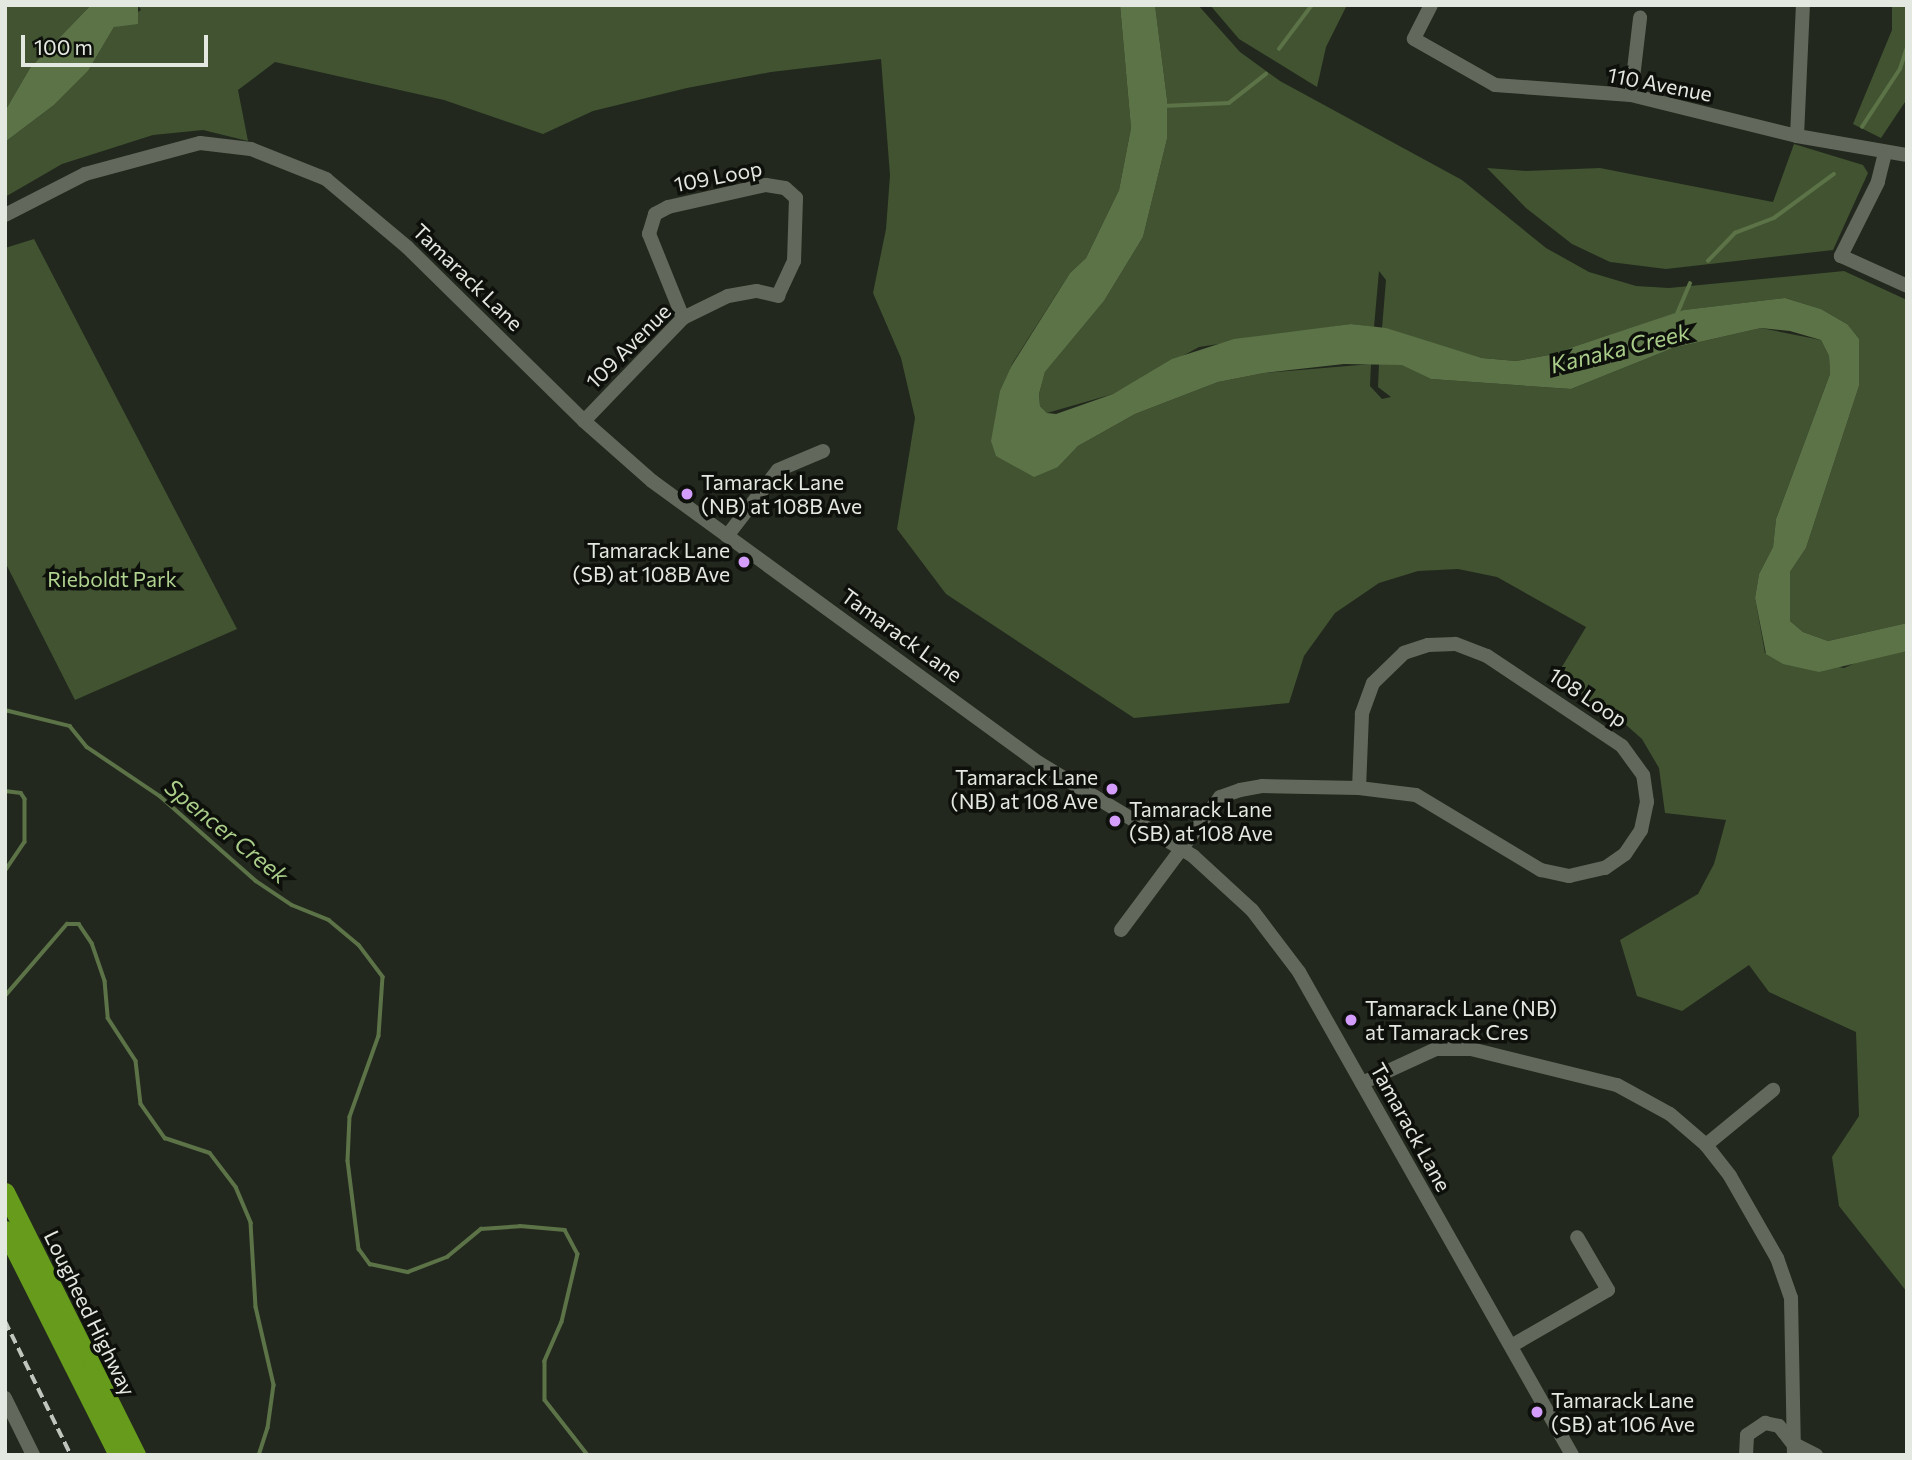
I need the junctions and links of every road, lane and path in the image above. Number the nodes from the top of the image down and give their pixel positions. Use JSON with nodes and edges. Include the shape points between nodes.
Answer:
{"nodes":[{"id":1,"x":1431,"y":5,"type":"edge"},
{"id":2,"x":1803,"y":5,"type":"edge"},
{"id":3,"x":1640,"y":18,"type":"dead end"},
{"id":4,"x":1631,"y":95,"type":"junction"},
{"id":5,"x":1797,"y":135,"type":"junction"},
{"id":6,"x":1885,"y":153,"type":"junction"},
{"id":7,"x":1907,"y":155,"type":"edge"},
{"id":8,"x":5,"y":215,"type":"edge"},
{"id":9,"x":1907,"y":286,"type":"edge"},
{"id":10,"x":780,"y":300,"type":"joint"},
{"id":11,"x":683,"y":318,"type":"junction"},
{"id":12,"x":584,"y":421,"type":"junction"},
{"id":13,"x":823,"y":451,"type":"dead end"},
{"id":14,"x":727,"y":536,"type":"junction"},
{"id":15,"x":1359,"y":788,"type":"junction"},
{"id":16,"x":1180,"y":846,"type":"junction"},
{"id":17,"x":1121,"y":930,"type":"dead end"},
{"id":18,"x":1362,"y":1083,"type":"junction"},
{"id":19,"x":1773,"y":1090,"type":"dead end"},
{"id":20,"x":1706,"y":1145,"type":"junction"},
{"id":21,"x":5,"y":1192,"type":"edge"},
{"id":22,"x":5,"y":1230,"type":"edge"},
{"id":23,"x":1577,"y":1237,"type":"dead end"},
{"id":24,"x":1511,"y":1346,"type":"junction"},
{"id":25,"x":5,"y":1398,"type":"edge"},
{"id":26,"x":1792,"y":1451,"type":"edge"},
{"id":27,"x":33,"y":1455,"type":"edge"},
{"id":28,"x":118,"y":1455,"type":"edge"},
{"id":29,"x":136,"y":1455,"type":"edge"},
{"id":30,"x":1572,"y":1455,"type":"edge"},
{"id":31,"x":1746,"y":1455,"type":"edge"},
{"id":32,"x":1816,"y":1455,"type":"edge"}],
"edges":[{"from":1,"to":4,"type":"street","name":"110 Avenue","via":[[1414,39],[1495,85]]},
{"from":2,"to":5,"type":"street"},
{"from":3,"to":4,"type":"street"},
{"from":4,"to":5,"type":"street","name":"110 Avenue"},
{"from":5,"to":6,"type":"street","name":"110 Avenue"},
{"from":6,"to":7,"type":"street","name":"110 Avenue"},
{"from":6,"to":9,"type":"street","via":[[1878,182],[1841,256]]},
{"from":8,"to":12,"type":"street","name":"Tamarack Lane","via":[[85,174],[181,146],[212,143],[268,154],[350,194]]},
{"from":10,"to":11,"type":"street","name":"109 Avenue","via":[[757,291],[728,296]]},
{"from":10,"to":11,"type":"street","name":"109 Loop","via":[[794,261],[796,198],[785,188],[766,185],[668,207],[655,215],[649,234]]},
{"from":11,"to":12,"type":"street","name":"109 Avenue"},
{"from":12,"to":14,"type":"street","name":"Tamarack Lane","via":[[652,481]]},
{"from":13,"to":14,"type":"street","via":[[778,470]]},
{"from":14,"to":16,"type":"street","name":"Tamarack Lane","via":[[1039,763]]},
{"from":15,"to":15,"type":"street","name":"108 Loop","via":[[1416,795],[1541,870],[1569,876],[1605,868],[1625,854],[1636,839],[1647,802],[1643,775],[1622,746],[1487,656],[1455,644],[1428,645],[1404,653],[1373,683],[1362,714]]},
{"from":15,"to":16,"type":"street","name":"108 Loop","via":[[1262,786],[1240,790],[1220,797]]},
{"from":16,"to":17,"type":"street","name":"108 Loop"},
{"from":16,"to":18,"type":"street","name":"Tamarack Lane","via":[[1237,894],[1280,944]]},
{"from":18,"to":20,"type":"street","via":[[1429,1051],[1471,1049],[1617,1085],[1670,1114]]},
{"from":18,"to":24,"type":"street","name":"Tamarack Lane"},
{"from":19,"to":20,"type":"street"},
{"from":20,"to":26,"type":"street","via":[[1730,1176],[1777,1258],[1791,1298]]},
{"from":21,"to":29,"type":"highway","name":"Lougheed Highway"},
{"from":22,"to":28,"type":"highway","name":"Lougheed Highway"},
{"from":23,"to":24,"type":"street","via":[[1608,1290]]},
{"from":24,"to":30,"type":"street","name":"Tamarack Lane"},
{"from":25,"to":27,"type":"street"},
{"from":26,"to":31,"type":"street","via":[[1779,1426],[1765,1423],[1747,1435]]},
{"from":26,"to":32,"type":"street"}]}
